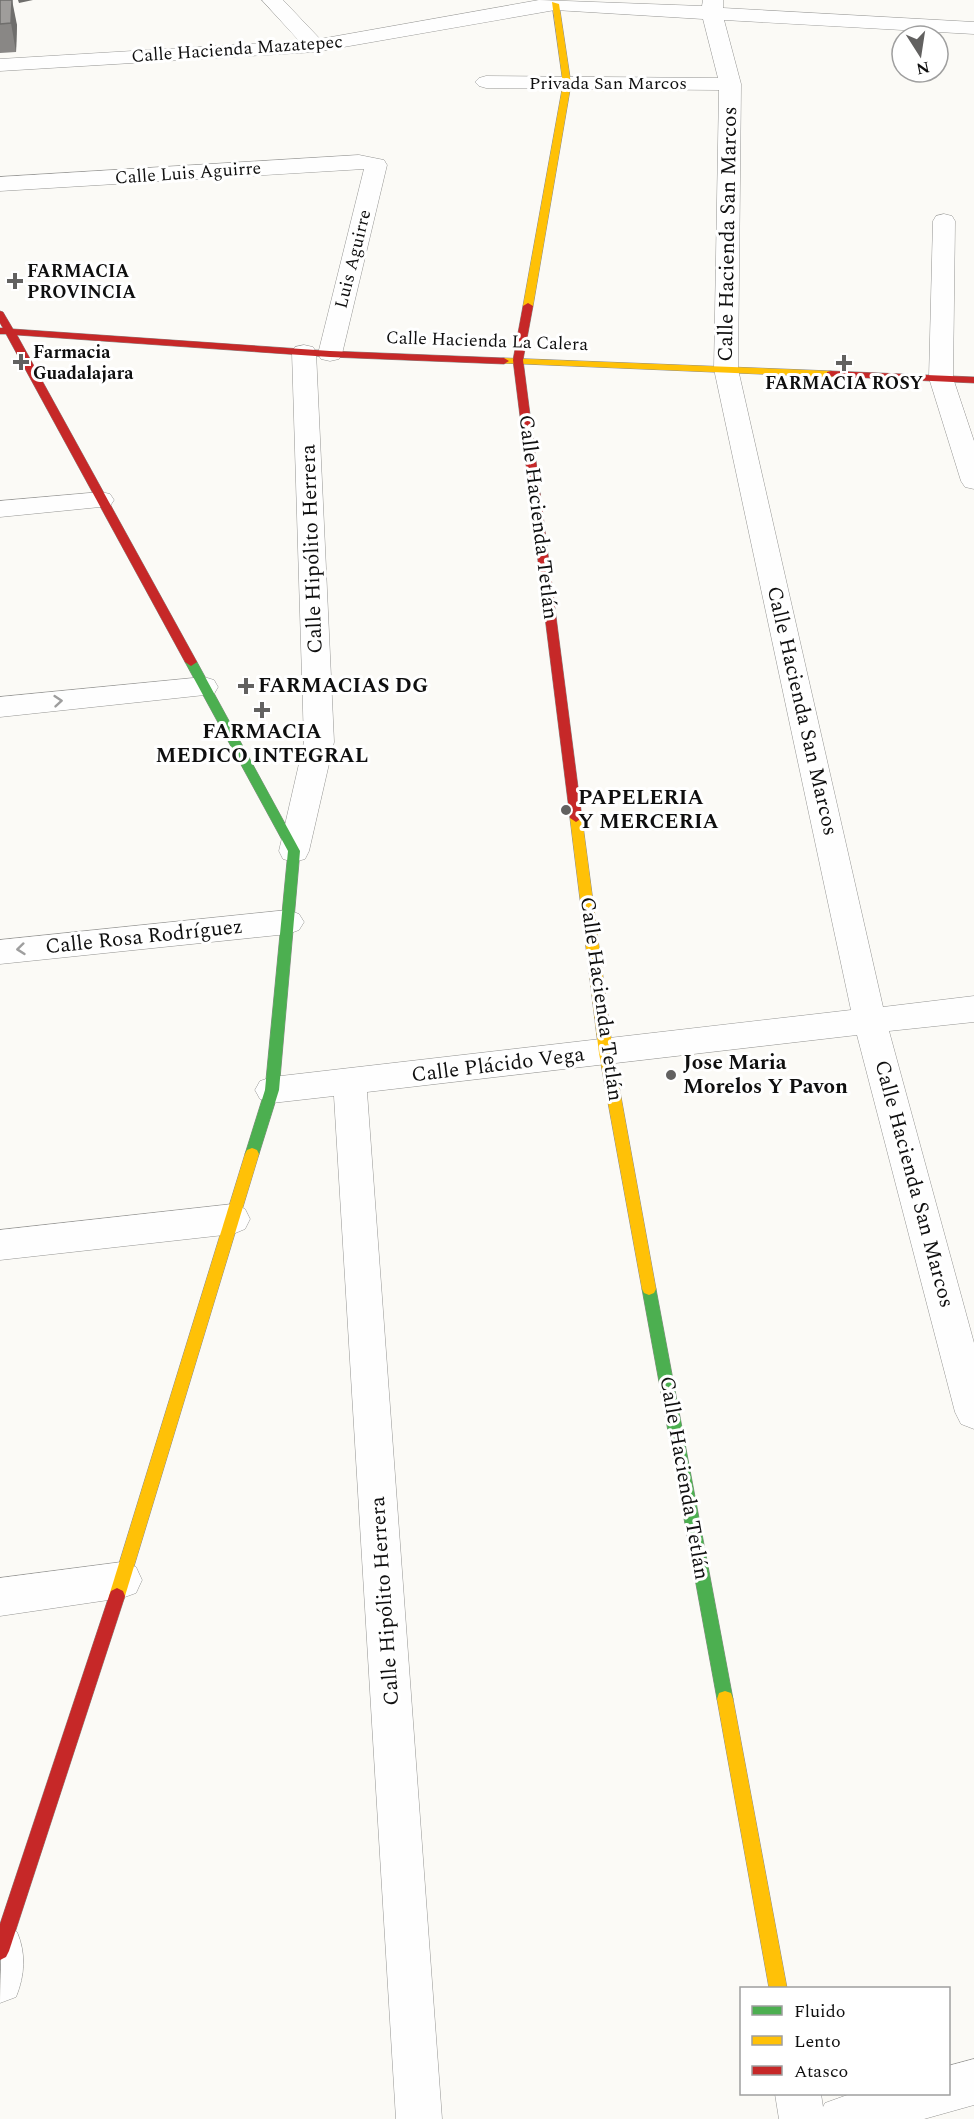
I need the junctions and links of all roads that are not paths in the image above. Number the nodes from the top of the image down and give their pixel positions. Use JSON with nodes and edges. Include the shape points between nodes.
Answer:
{"nodes":[{"id":1,"x":272,"y":0,"type":"edge"},
{"id":2,"x":462,"y":0,"type":"edge"},
{"id":3,"x":555,"y":4,"type":"junction"},
{"id":4,"x":712,"y":7,"type":"edge"},
{"id":5,"x":454,"y":22,"type":"junction"},
{"id":6,"x":974,"y":28,"type":"edge"},
{"id":7,"x":315,"y":46,"type":"junction"},
{"id":8,"x":0,"y":65,"type":"edge"},
{"id":9,"x":486,"y":82,"type":"dead end"},
{"id":10,"x":567,"y":84,"type":"junction"},
{"id":11,"x":730,"y":84,"type":"junction"},
{"id":12,"x":376,"y":165,"type":"joint"},
{"id":13,"x":0,"y":184,"type":"edge"},
{"id":14,"x":944,"y":221,"type":"dead end"},
{"id":15,"x":0,"y":314,"type":"edge"},
{"id":16,"x":5,"y":331,"type":"edge"},
{"id":17,"x":317,"y":353,"type":"junction"},
{"id":18,"x":518,"y":360,"type":"junction"},
{"id":19,"x":726,"y":369,"type":"junction"},
{"id":20,"x":941,"y":378,"type":"junction"},
{"id":21,"x":974,"y":380,"type":"edge"},
{"id":22,"x":974,"y":481,"type":"edge"},
{"id":23,"x":101,"y":500,"type":"junction"},
{"id":24,"x":0,"y":509,"type":"edge"},
{"id":25,"x":204,"y":687,"type":"junction"},
{"id":26,"x":0,"y":706,"type":"edge"},
{"id":27,"x":294,"y":851,"type":"junction"},
{"id":28,"x":288,"y":922,"type":"junction"},
{"id":29,"x":0,"y":952,"type":"edge"},
{"id":30,"x":974,"y":1010,"type":"edge"},
{"id":31,"x":870,"y":1021,"type":"junction"},
{"id":32,"x":606,"y":1053,"type":"junction"},
{"id":33,"x":350,"y":1082,"type":"junction"},
{"id":34,"x":272,"y":1089,"type":"junction"},
{"id":35,"x":233,"y":1219,"type":"junction"},
{"id":36,"x":0,"y":1245,"type":"edge"},
{"id":37,"x":974,"y":1412,"type":"edge"},
{"id":38,"x":122,"y":1580,"type":"junction"},
{"id":39,"x":0,"y":1597,"type":"edge"},
{"id":40,"x":1,"y":1960,"type":"edge"},
{"id":41,"x":778,"y":1987,"type":"edge"},
{"id":42,"x":974,"y":2082,"type":"edge"},
{"id":43,"x":950,"y":2088,"type":"edge"},
{"id":44,"x":798,"y":2095,"type":"edge"},
{"id":45,"x":928,"y":2095,"type":"edge"},
{"id":46,"x":419,"y":2119,"type":"edge"},
{"id":47,"x":802,"y":2119,"type":"edge"},
{"id":48,"x":841,"y":2119,"type":"edge"}],
"edges":[{"from":1,"to":7,"type":"street"},
{"from":2,"to":5,"type":"street"},
{"from":3,"to":4,"type":"street","name":"Calle Hacienda Mazatepec"},
{"from":3,"to":5,"type":"street","name":"Calle Hacienda Mazatepec"},
{"from":3,"to":10,"type":"street","name":"Calle Hacienda Tetlán"},
{"from":4,"to":6,"type":"street","name":"Calle Hacienda Mazatepec"},
{"from":4,"to":11,"type":"street","name":"Calle Hacienda San Marcos"},
{"from":5,"to":7,"type":"street","name":"Calle Hacienda Mazatepec"},
{"from":7,"to":8,"type":"street","name":"Calle Hacienda Mazatepec"},
{"from":9,"to":10,"type":"street","name":"Privada San Marcos"},
{"from":10,"to":11,"type":"street","name":"Privada San Marcos"},
{"from":10,"to":18,"type":"street","name":"Calle Hacienda Tetlán"},
{"from":11,"to":19,"type":"street","name":"Calle Hacienda San Marcos"},
{"from":12,"to":13,"type":"street","name":"Calle Luis Aguirre","via":[[359,162]]},
{"from":12,"to":17,"type":"street","name":"Luis Aguirre"},
{"from":14,"to":20,"type":"street"},
{"from":15,"to":16,"type":"street"},
{"from":16,"to":17,"type":"street","name":"Calle Hacienda La Calera"},
{"from":16,"to":23,"type":"street"},
{"from":17,"to":18,"type":"street","name":"Calle Hacienda La Calera"},
{"from":17,"to":27,"type":"street","name":"Calle Hipólito Herrera","via":[[319,742]]},
{"from":18,"to":19,"type":"street","name":"Calle Hacienda La Calera"},
{"from":18,"to":32,"type":"street","name":"Calle Hacienda Tetlán"},
{"from":19,"to":20,"type":"street","name":"Calle Hacienda La Calera"},
{"from":19,"to":31,"type":"street","name":"Calle Hacienda San Marcos"},
{"from":20,"to":21,"type":"street","name":"Calle Hacienda La Calera"},
{"from":20,"to":22,"type":"street"},
{"from":23,"to":24,"type":"street"},
{"from":23,"to":25,"type":"street"},
{"from":26,"to":25,"type":"street","one_way":true},
{"from":25,"to":27,"type":"street"},
{"from":27,"to":28,"type":"street"},
{"from":28,"to":29,"type":"street","name":"Calle Rosa Rodríguez","one_way":true},
{"from":28,"to":34,"type":"street"},
{"from":30,"to":31,"type":"street","name":"Calle Plácido Vega"},
{"from":31,"to":32,"type":"street","name":"Calle Plácido Vega"},
{"from":31,"to":37,"type":"street","name":"Calle Hacienda San Marcos"},
{"from":32,"to":33,"type":"street","name":"Calle Plácido Vega"},
{"from":32,"to":41,"type":"street","name":"Calle Hacienda Tetlán"},
{"from":33,"to":34,"type":"street","name":"Calle Plácido Vega"},
{"from":33,"to":46,"type":"street","name":"Calle Hipólito Herrera"},
{"from":34,"to":35,"type":"street"},
{"from":35,"to":36,"type":"street"},
{"from":35,"to":38,"type":"street"},
{"from":38,"to":39,"type":"street"},
{"from":38,"to":40,"type":"street"},
{"from":42,"to":43,"type":"street"},
{"from":44,"to":47,"type":"street"},
{"from":45,"to":48,"type":"street"}]}
